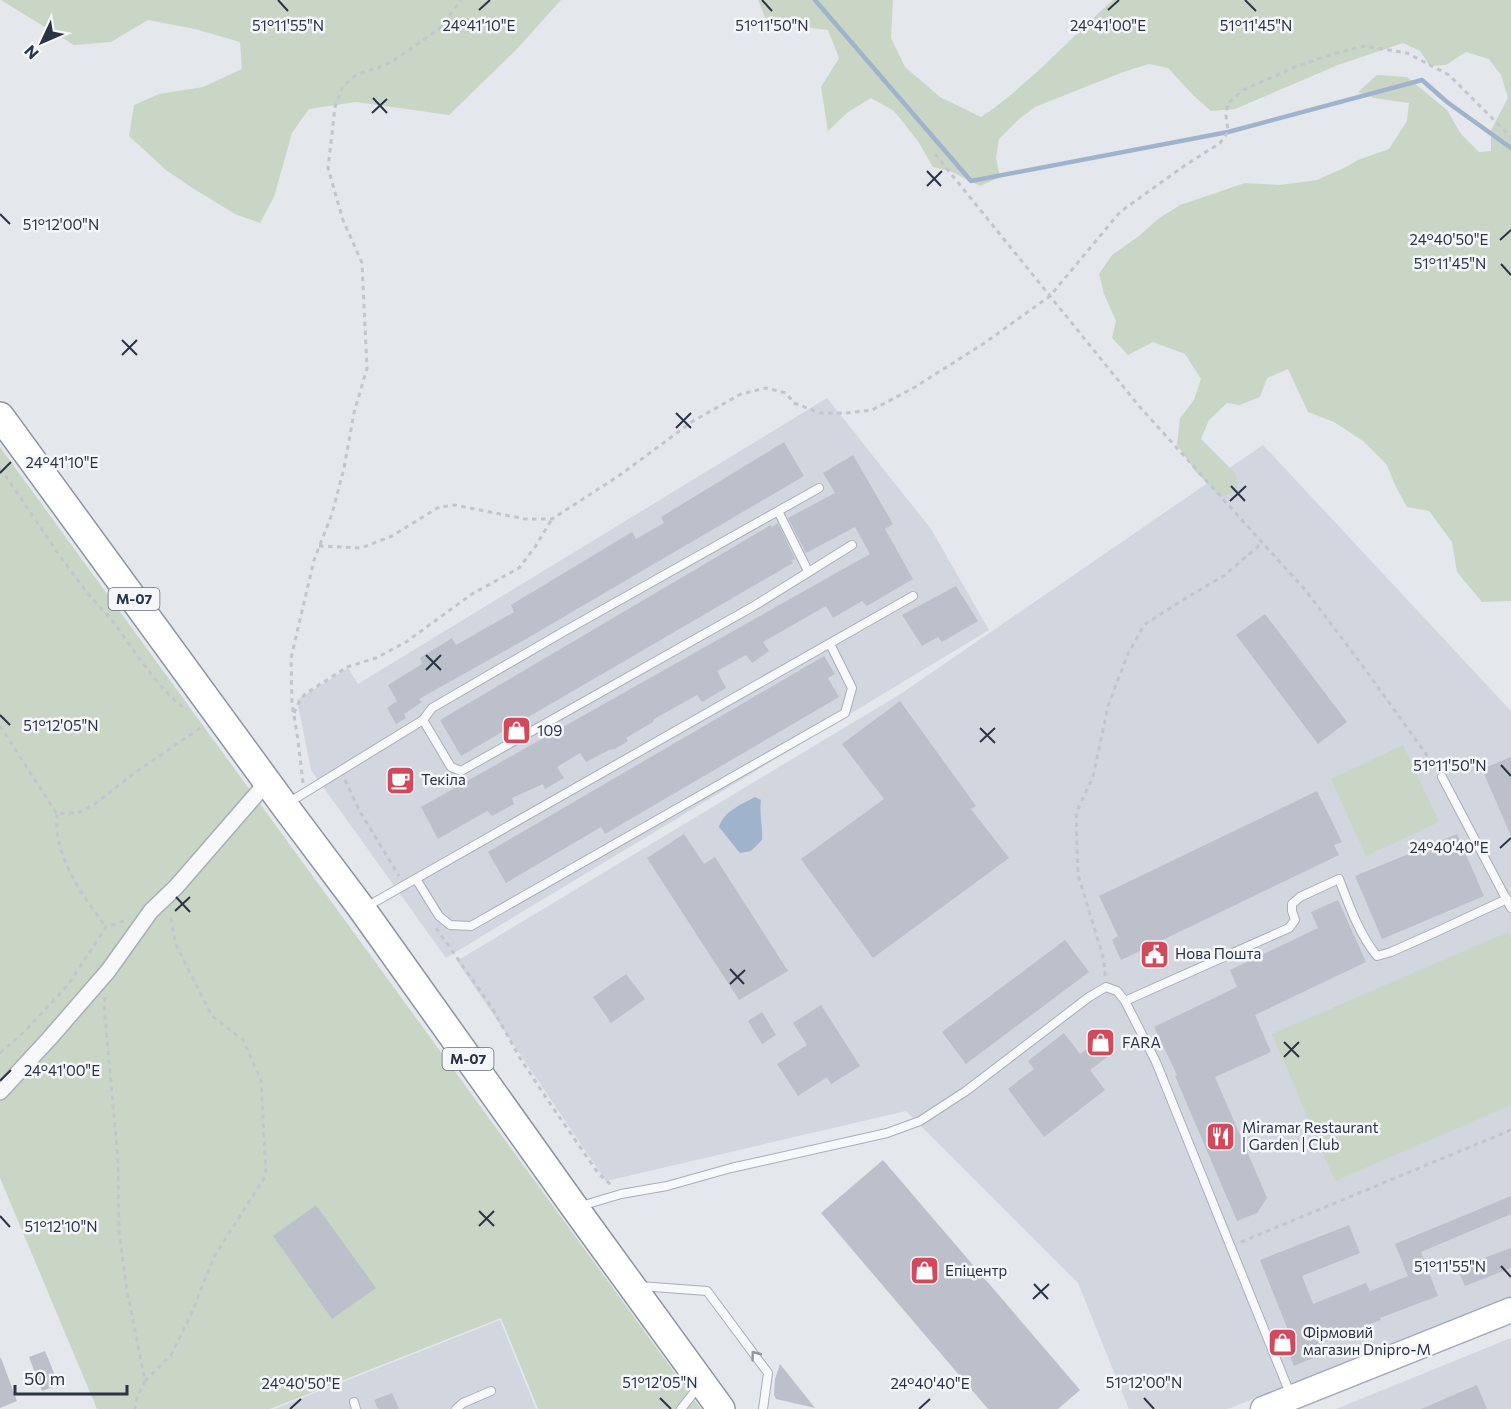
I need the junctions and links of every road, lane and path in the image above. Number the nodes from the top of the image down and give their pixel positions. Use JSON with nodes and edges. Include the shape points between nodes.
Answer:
{"nodes":[{"id":1,"x":461,"y":0,"type":"edge"},
{"id":2,"x":1511,"y":137,"type":"edge"},
{"id":3,"x":935,"y":154,"type":"dead end"},
{"id":4,"x":1050,"y":296,"type":"junction"},
{"id":5,"x":0,"y":416,"type":"edge"},
{"id":6,"x":0,"y":468,"type":"edge"},
{"id":7,"x":819,"y":488,"type":"dead end"},
{"id":8,"x":778,"y":511,"type":"junction"},
{"id":9,"x":552,"y":519,"type":"junction"},
{"id":10,"x":1262,"y":542,"type":"junction"},
{"id":11,"x":320,"y":546,"type":"junction"},
{"id":12,"x":852,"y":546,"type":"dead end"},
{"id":13,"x":808,"y":571,"type":"junction"},
{"id":14,"x":913,"y":596,"type":"dead end"},
{"id":15,"x":830,"y":644,"type":"junction"},
{"id":16,"x":188,"y":710,"type":"dead end"},
{"id":17,"x":219,"y":714,"type":"junction"},
{"id":18,"x":294,"y":714,"type":"junction"},
{"id":19,"x":423,"y":720,"type":"junction"},
{"id":20,"x":0,"y":726,"type":"edge"},
{"id":21,"x":340,"y":771,"type":"junction"},
{"id":22,"x":1442,"y":777,"type":"joint"},
{"id":23,"x":268,"y":781,"type":"junction"},
{"id":24,"x":294,"y":799,"type":"junction"},
{"id":25,"x":57,"y":814,"type":"junction"},
{"id":26,"x":416,"y":879,"type":"junction"},
{"id":27,"x":404,"y":885,"type":"junction"},
{"id":28,"x":176,"y":887,"type":"junction"},
{"id":29,"x":1507,"y":899,"type":"junction"},
{"id":30,"x":1511,"y":908,"type":"edge"},
{"id":31,"x":362,"y":909,"type":"junction"},
{"id":32,"x":152,"y":911,"type":"junction"},
{"id":33,"x":430,"y":920,"type":"dead end"},
{"id":34,"x":106,"y":927,"type":"junction"},
{"id":35,"x":108,"y":971,"type":"junction"},
{"id":36,"x":1106,"y":987,"type":"junction"},
{"id":37,"x":1125,"y":1001,"type":"junction"},
{"id":38,"x":0,"y":1053,"type":"edge"},
{"id":39,"x":0,"y":1092,"type":"edge"},
{"id":40,"x":1511,"y":1130,"type":"edge"},
{"id":41,"x":621,"y":1194,"type":"junction"},
{"id":42,"x":575,"y":1208,"type":"junction"},
{"id":43,"x":1231,"y":1247,"type":"junction"},
{"id":44,"x":632,"y":1286,"type":"junction"},
{"id":45,"x":1511,"y":1310,"type":"edge"},
{"id":46,"x":145,"y":1381,"type":"junction"},
{"id":47,"x":702,"y":1382,"type":"junction"},
{"id":48,"x":492,"y":1391,"type":"dead end"},
{"id":49,"x":1293,"y":1403,"type":"edge"},
{"id":50,"x":135,"y":1409,"type":"edge"},
{"id":51,"x":456,"y":1409,"type":"edge"},
{"id":52,"x":681,"y":1409,"type":"edge"},
{"id":53,"x":722,"y":1409,"type":"edge"},
{"id":54,"x":763,"y":1409,"type":"edge"},
{"id":55,"x":1263,"y":1409,"type":"edge"}],
"edges":[{"from":1,"to":11,"type":"path","via":[[439,29],[393,61],[357,74],[343,86],[335,107],[328,168],[343,220],[362,263],[367,368],[332,514]]},
{"from":2,"to":4,"type":"path","via":[[1449,75],[1407,53],[1365,46],[1297,66],[1243,90],[1228,104],[1228,132],[1220,143],[1120,212]]},
{"from":3,"to":4,"type":"path"},
{"from":4,"to":9,"type":"path","via":[[983,344],[872,410],[820,413],[794,403],[786,393],[766,388],[741,394],[693,421]]},
{"from":4,"to":10,"type":"path","via":[[1140,406]]},
{"from":5,"to":17,"type":"highway","number":"М-07"},
{"from":6,"to":16,"type":"path","via":[[88,594],[110,616],[166,692]]},
{"from":7,"to":8,"type":"lane"},
{"from":8,"to":13,"type":"lane"},
{"from":8,"to":19,"type":"lane","via":[[432,708]]},
{"from":9,"to":11,"type":"path","via":[[525,519],[455,505],[439,507],[392,536],[361,548]]},
{"from":9,"to":18,"type":"path","via":[[519,568],[472,594],[406,642],[376,658],[347,667],[305,694]]},
{"from":10,"to":22,"type":"path","via":[[1307,592]]},
{"from":10,"to":36,"type":"path","via":[[1225,575],[1144,625],[1108,706],[1093,777],[1076,813],[1078,875],[1104,960]]},
{"from":11,"to":18,"type":"path","via":[[291,658]]},
{"from":12,"to":13,"type":"lane"},
{"from":13,"to":19,"type":"lane","via":[[754,606],[461,771],[451,767]]},
{"from":14,"to":15,"type":"lane"},
{"from":15,"to":26,"type":"lane"},
{"from":15,"to":26,"type":"lane","via":[[852,688],[845,713],[481,921],[471,926],[450,925],[439,916]]},
{"from":17,"to":23,"type":"highway","number":"М-07"},
{"from":17,"to":25,"type":"path","via":[[96,803],[80,812]]},
{"from":18,"to":24,"type":"path","via":[[298,740]]},
{"from":19,"to":21,"type":"lane"},
{"from":20,"to":25,"type":"path"},
{"from":21,"to":24,"type":"lane"},
{"from":21,"to":27,"type":"path"},
{"from":22,"to":29,"type":"lane"},
{"from":23,"to":24,"type":"highway","number":"М-07"},
{"from":23,"to":28,"type":"street"},
{"from":24,"to":31,"type":"highway","number":"М-07"},
{"from":25,"to":34,"type":"path","via":[[57,836],[65,863]]},
{"from":26,"to":27,"type":"lane"},
{"from":27,"to":31,"type":"lane"},
{"from":28,"to":32,"type":"street"},
{"from":28,"to":46,"type":"path","via":[[171,918],[176,945],[212,1016],[243,1040],[261,1080],[266,1175],[214,1257],[171,1355]]},
{"from":29,"to":30,"type":"lane"},
{"from":29,"to":37,"type":"lane","via":[[1377,956],[1339,879],[1292,904],[1295,920],[1289,928]]},
{"from":31,"to":42,"type":"highway","number":"М-07"},
{"from":32,"to":34,"type":"path"},
{"from":32,"to":35,"type":"street"},
{"from":33,"to":41,"type":"path","via":[[598,1173]]},
{"from":34,"to":38,"type":"path","via":[[68,985]]},
{"from":35,"to":39,"type":"street"},
{"from":35,"to":46,"type":"path","via":[[104,1006],[118,1161],[119,1233]]},
{"from":36,"to":37,"type":"lane"},
{"from":36,"to":41,"type":"lane","via":[[920,1121],[887,1133]]},
{"from":37,"to":43,"type":"lane","via":[[1156,1062]]},
{"from":40,"to":43,"type":"path"},
{"from":41,"to":42,"type":"lane"},
{"from":42,"to":44,"type":"highway","number":"М-07"},
{"from":43,"to":49,"type":"lane"},
{"from":44,"to":47,"type":"highway","number":"М-07"},
{"from":54,"to":44,"type":"lane","one_way":true,"via":[[768,1373],[707,1291]]},
{"from":45,"to":49,"type":"main road"},
{"from":46,"to":50,"type":"path"},
{"from":47,"to":52,"type":"lane"},
{"from":47,"to":53,"type":"highway","number":"М-07"},
{"from":48,"to":51,"type":"lane","via":[[462,1402]]},
{"from":49,"to":55,"type":"main road"}]}
